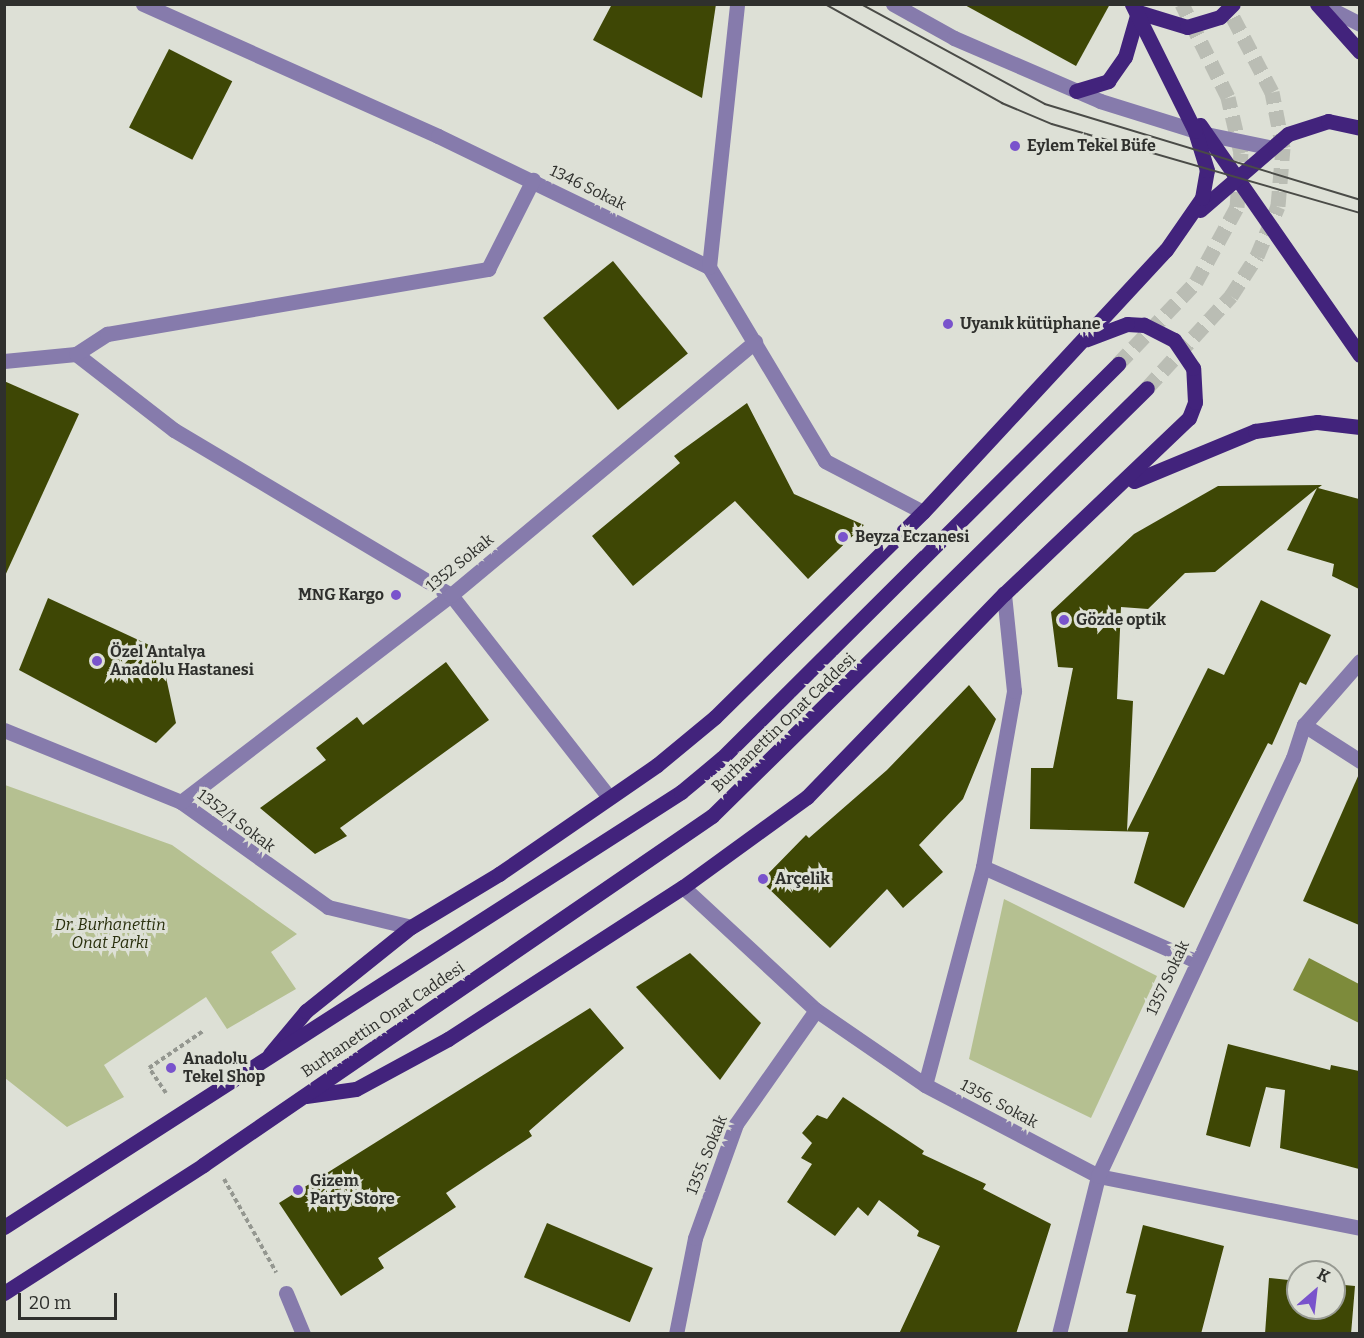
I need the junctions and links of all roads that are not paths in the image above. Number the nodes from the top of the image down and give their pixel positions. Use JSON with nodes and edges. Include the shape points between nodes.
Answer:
{"nodes":[{"id":1,"x":143,"y":4,"type":"edge"},
{"id":2,"x":737,"y":4,"type":"edge"},
{"id":3,"x":893,"y":4,"type":"edge"},
{"id":4,"x":1233,"y":4,"type":"edge"},
{"id":5,"x":1319,"y":4,"type":"edge"},
{"id":6,"x":1135,"y":8,"type":"edge"},
{"id":7,"x":1359,"y":24,"type":"edge"},
{"id":8,"x":1359,"y":52,"type":"edge"},
{"id":9,"x":1076,"y":91,"type":"junction"},
{"id":10,"x":1359,"y":128,"type":"edge"},
{"id":11,"x":1200,"y":133,"type":"junction"},
{"id":12,"x":1268,"y":147,"type":"junction"},
{"id":13,"x":1232,"y":178,"type":"junction"},
{"id":14,"x":532,"y":180,"type":"junction"},
{"id":15,"x":1183,"y":227,"type":"junction"},
{"id":16,"x":709,"y":267,"type":"junction"},
{"id":17,"x":1083,"y":340,"type":"junction"},
{"id":18,"x":755,"y":342,"type":"junction"},
{"id":19,"x":76,"y":354,"type":"junction"},
{"id":20,"x":1359,"y":356,"type":"edge"},
{"id":21,"x":4,"y":361,"type":"edge"},
{"id":22,"x":1118,"y":364,"type":"tunnel mouth"},
{"id":23,"x":1147,"y":388,"type":"tunnel mouth"},
{"id":24,"x":1359,"y":427,"type":"edge"},
{"id":25,"x":1121,"y":488,"type":"junction"},
{"id":26,"x":923,"y":512,"type":"junction"},
{"id":27,"x":1004,"y":594,"type":"junction"},
{"id":28,"x":451,"y":595,"type":"junction"},
{"id":29,"x":1359,"y":661,"type":"edge"},
{"id":30,"x":1304,"y":725,"type":"junction"},
{"id":31,"x":4,"y":730,"type":"edge"},
{"id":32,"x":1359,"y":761,"type":"edge"},
{"id":33,"x":607,"y":795,"type":"junction"},
{"id":34,"x":181,"y":802,"type":"junction"},
{"id":35,"x":983,"y":867,"type":"junction"},
{"id":36,"x":683,"y":887,"type":"junction"},
{"id":37,"x":411,"y":927,"type":"junction"},
{"id":38,"x":1195,"y":961,"type":"junction"},
{"id":39,"x":816,"y":1010,"type":"junction"},
{"id":40,"x":270,"y":1054,"type":"junction"},
{"id":41,"x":925,"y":1085,"type":"junction"},
{"id":42,"x":303,"y":1097,"type":"junction"},
{"id":43,"x":1098,"y":1176,"type":"junction"},
{"id":44,"x":4,"y":1227,"type":"edge"},
{"id":45,"x":1359,"y":1228,"type":"edge"},
{"id":46,"x":4,"y":1293,"type":"edge"},
{"id":47,"x":286,"y":1293,"type":"dead end"},
{"id":48,"x":303,"y":1334,"type":"edge"},
{"id":49,"x":676,"y":1334,"type":"edge"},
{"id":50,"x":1059,"y":1334,"type":"edge"}],
"edges":[{"from":1,"to":14,"type":"street","name":"1346 Sokak"},
{"from":2,"to":16,"type":"street"},
{"from":3,"to":9,"type":"street"},
{"from":4,"to":6,"type":"main road","via":[[1220,17],[1187,27]]},
{"from":5,"to":7,"type":"street"},
{"from":5,"to":8,"type":"main road"},
{"from":6,"to":9,"type":"main road","via":[[1125,57],[1108,81]]},
{"from":6,"to":11,"type":"main road"},
{"from":9,"to":11,"type":"street"},
{"from":10,"to":12,"type":"main road","via":[[1328,122]]},
{"from":11,"to":12,"type":"street"},
{"from":11,"to":13,"type":"main road"},
{"from":11,"to":15,"type":"main road","via":[[1207,170],[1202,198]]},
{"from":12,"to":13,"type":"main road"},
{"from":13,"to":15,"type":"main road"},
{"from":13,"to":20,"type":"main road"},
{"from":14,"to":16,"type":"street","name":"1346 Sokak"},
{"from":14,"to":19,"type":"street","via":[[488,269],[106,334]]},
{"from":15,"to":17,"type":"main road","name":"Burhanettin Onat Caddesi"},
{"from":16,"to":18,"type":"street"},
{"from":17,"to":25,"type":"main road","via":[[1127,324],[1144,325],[1174,340],[1193,368],[1195,402],[1189,418]]},
{"from":17,"to":26,"type":"main road","name":"Burhanettin Onat Caddesi"},
{"from":18,"to":26,"type":"street","via":[[825,461]]},
{"from":18,"to":28,"type":"street","name":"1352 Sokak"},
{"from":19,"to":21,"type":"street"},
{"from":19,"to":28,"type":"street","via":[[174,430]]},
{"from":22,"to":40,"type":"main road","name":"Burhanettin Onat Caddesi","via":[[689,785],[560,874]]},
{"from":23,"to":42,"type":"main road","name":"Burhanettin Onat Caddesi","via":[[712,816]]},
{"from":24,"to":25,"type":"main road","via":[[1317,422],[1255,431],[1168,463]]},
{"from":25,"to":27,"type":"main road","name":"Burhanettin Onat Caddesi"},
{"from":26,"to":33,"type":"main road","name":"Burhanettin Onat Caddesi","via":[[715,717],[657,765]]},
{"from":27,"to":35,"type":"street","via":[[1014,690]]},
{"from":27,"to":36,"type":"main road","name":"Burhanettin Onat Caddesi","via":[[807,797]]},
{"from":28,"to":33,"type":"street"},
{"from":28,"to":34,"type":"street","name":"1352 Sokak"},
{"from":29,"to":30,"type":"street","name":"1357 Sokak"},
{"from":30,"to":32,"type":"street"},
{"from":30,"to":38,"type":"street","name":"1357 Sokak","via":[[1293,758]]},
{"from":31,"to":34,"type":"street","name":"1352/1 Sokak"},
{"from":33,"to":37,"type":"main road","name":"Burhanettin Onat Caddesi","via":[[499,874]]},
{"from":34,"to":37,"type":"street","name":"1352/1 Sokak","via":[[328,907]]},
{"from":35,"to":38,"type":"street"},
{"from":35,"to":41,"type":"street"},
{"from":36,"to":39,"type":"street","name":"1356. Sokak"},
{"from":36,"to":42,"type":"main road","name":"Burhanettin Onat Caddesi","via":[[448,1039],[356,1089]]},
{"from":37,"to":40,"type":"main road","name":"Burhanettin Onat Caddesi","via":[[306,1011]]},
{"from":38,"to":43,"type":"street","name":"1357 Sokak"},
{"from":39,"to":41,"type":"street","name":"1356. Sokak"},
{"from":39,"to":49,"type":"street","name":"1355. Sokak","via":[[736,1124],[695,1238]]},
{"from":40,"to":44,"type":"main road","name":"Burhanettin Onat Caddesi"},
{"from":41,"to":43,"type":"street","name":"1356. Sokak"},
{"from":42,"to":46,"type":"main road"},
{"from":43,"to":45,"type":"street","name":"1356. Sokak"},
{"from":43,"to":50,"type":"street","name":"1357 Sokak"},
{"from":47,"to":48,"type":"street"}]}
